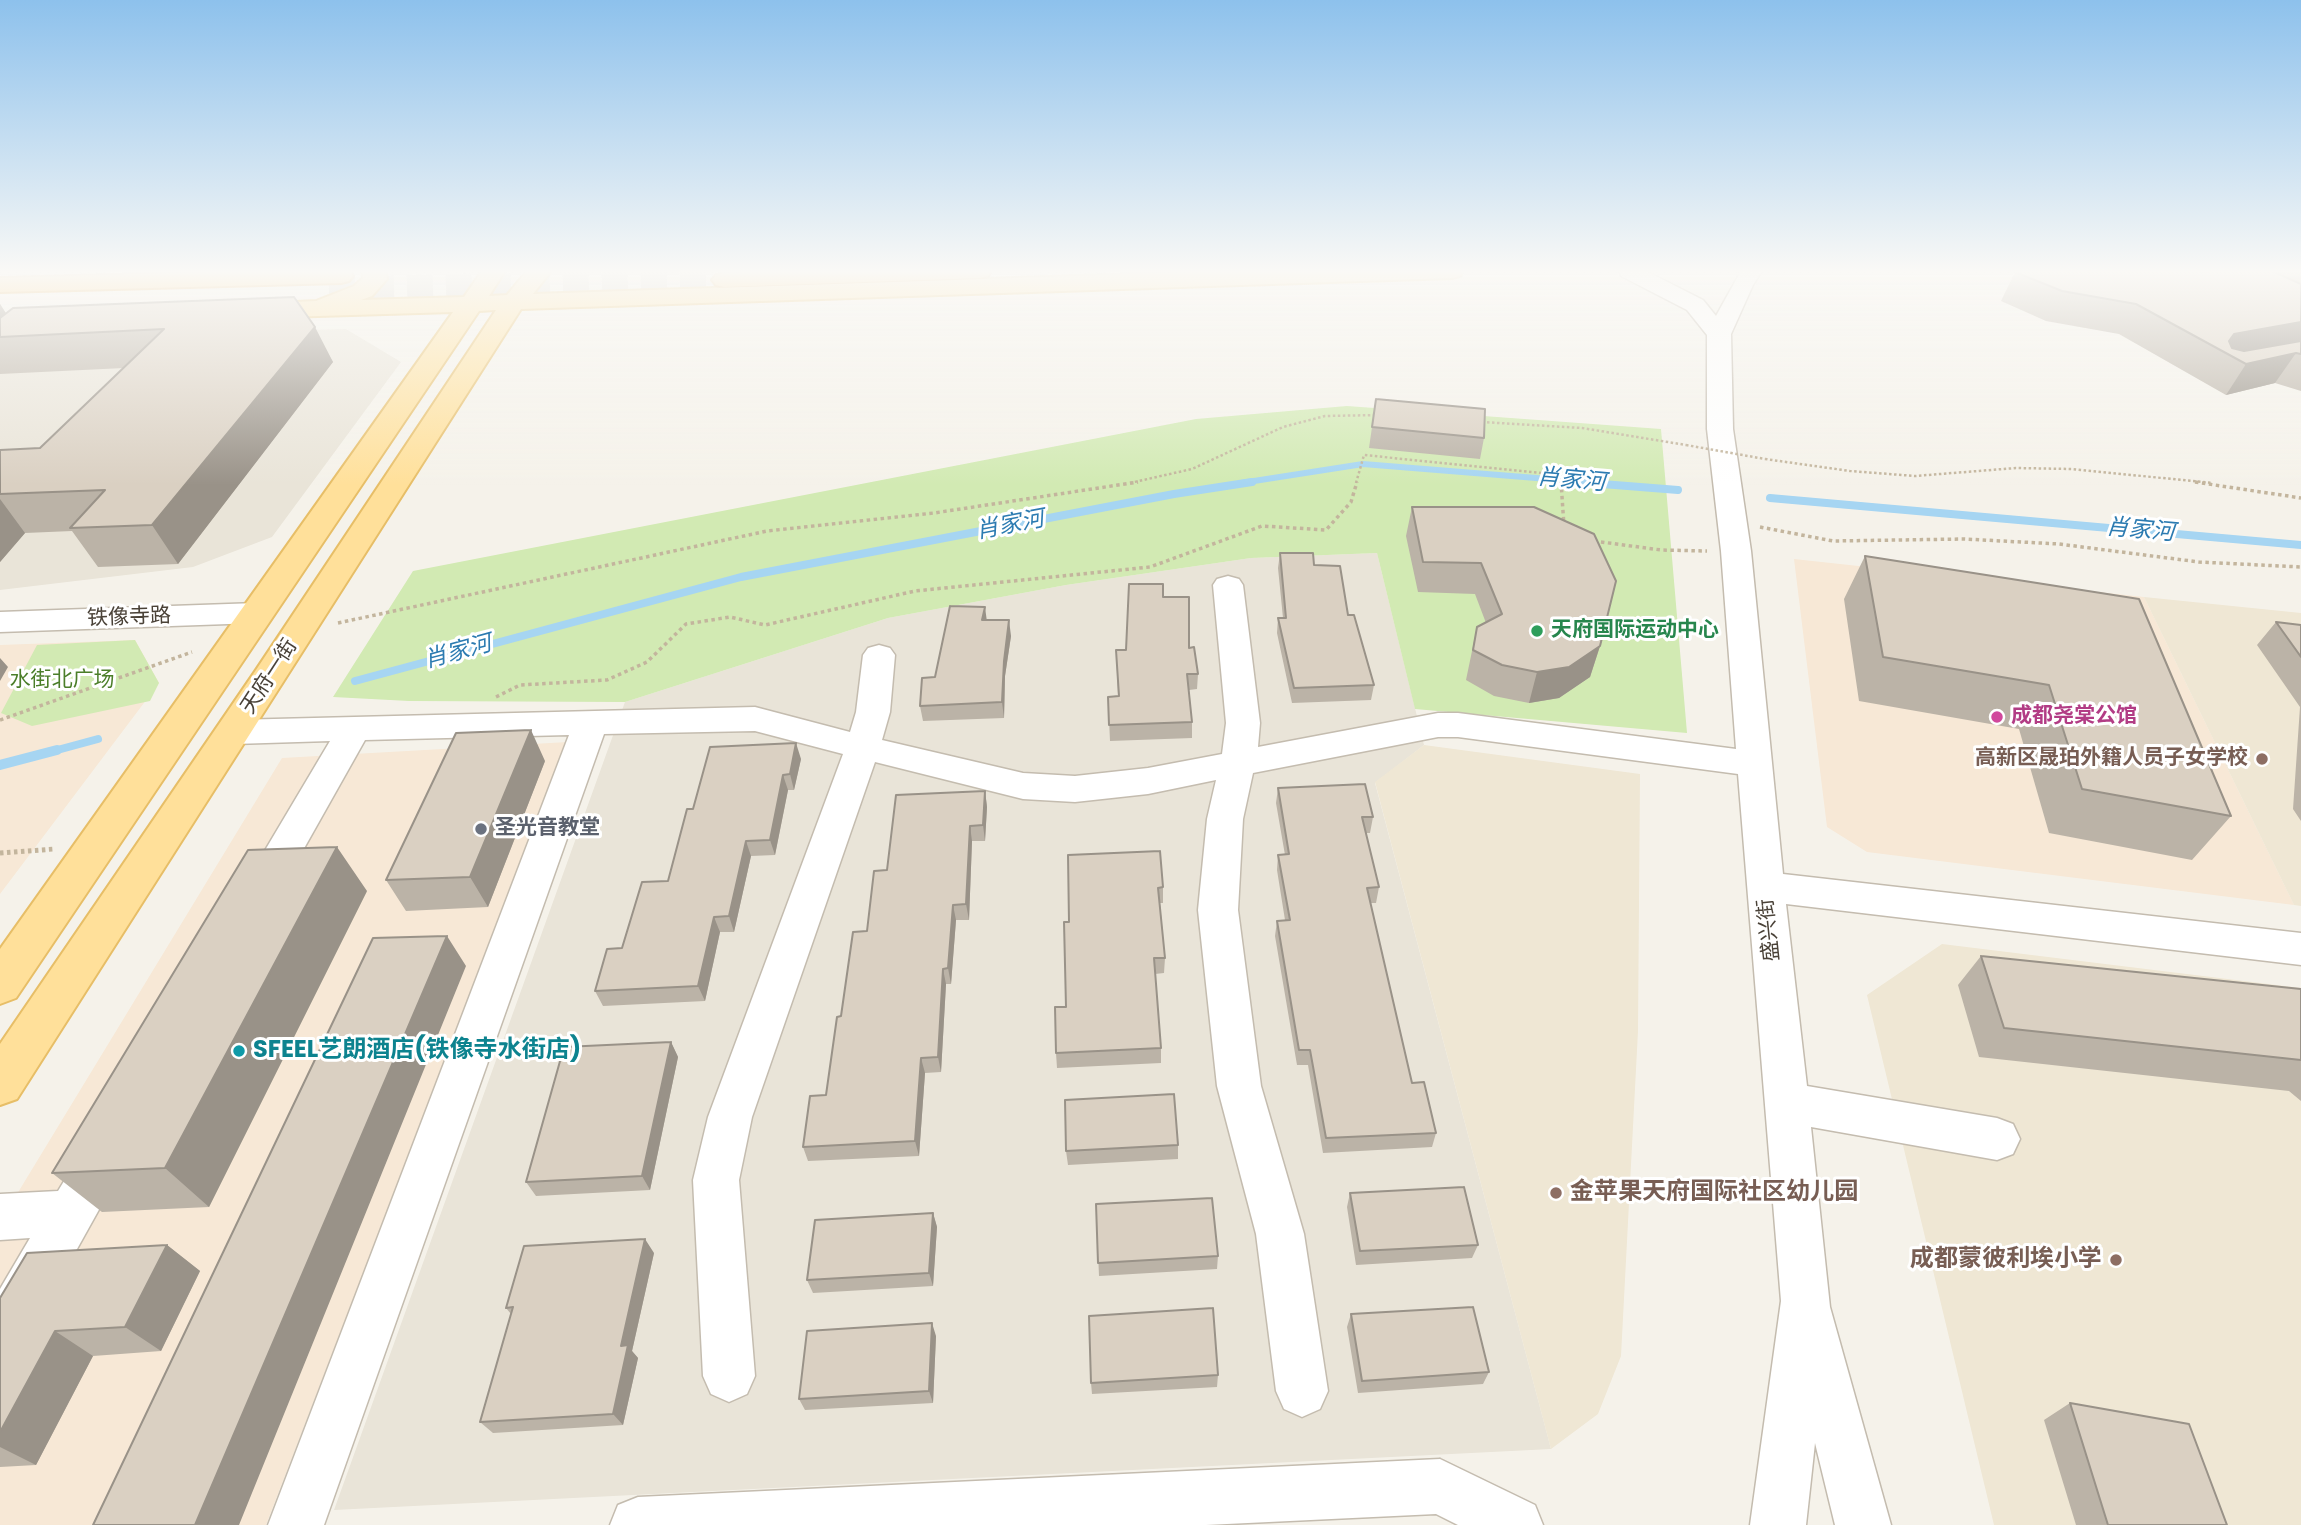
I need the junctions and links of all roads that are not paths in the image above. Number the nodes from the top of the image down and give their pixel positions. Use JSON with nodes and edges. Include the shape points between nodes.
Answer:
{"nodes":[{"id":1,"x":443,"y":342,"type":"edge"},
{"id":2,"x":488,"y":342,"type":"edge"},
{"id":3,"x":1718,"y":342,"type":"edge"},
{"id":4,"x":1227,"y":585,"type":"dead end"},
{"id":5,"x":0,"y":622,"type":"edge"},
{"id":6,"x":250,"y":624,"type":"junction"},
{"id":7,"x":879,"y":655,"type":"dead end"},
{"id":8,"x":591,"y":723,"type":"junction"},
{"id":9,"x":354,"y":729,"type":"junction"},
{"id":10,"x":234,"y":732,"type":"junction"},
{"id":11,"x":863,"y":747,"type":"junction"},
{"id":12,"x":1237,"y":764,"type":"junction"},
{"id":13,"x":1754,"y":764,"type":"junction"},
{"id":14,"x":1765,"y":887,"type":"junction"},
{"id":15,"x":244,"y":918,"type":"edge"},
{"id":16,"x":2301,"y":949,"type":"edge"},
{"id":17,"x":0,"y":985,"type":"edge"},
{"id":18,"x":0,"y":1084,"type":"edge"},
{"id":19,"x":1788,"y":1103,"type":"junction"},
{"id":20,"x":127,"y":1118,"type":"edge"},
{"id":21,"x":1997,"y":1139,"type":"dead end"},
{"id":22,"x":72,"y":1213,"type":"junction"},
{"id":23,"x":0,"y":1217,"type":"edge"},
{"id":24,"x":1806,"y":1301,"type":"junction"},
{"id":25,"x":0,"y":1337,"type":"edge"},
{"id":26,"x":729,"y":1376,"type":"dead end"},
{"id":27,"x":1302,"y":1391,"type":"dead end"},
{"id":28,"x":742,"y":1522,"type":"edge"},
{"id":29,"x":296,"y":1525,"type":"edge"},
{"id":30,"x":638,"y":1525,"type":"edge"},
{"id":31,"x":1515,"y":1525,"type":"edge"},
{"id":32,"x":1778,"y":1525,"type":"edge"},
{"id":33,"x":1863,"y":1525,"type":"edge"}],
"edges":[{"from":1,"to":6,"type":"main road"},
{"from":2,"to":10,"type":"main road","name":"天府一街"},
{"from":3,"to":13,"type":"street","name":"盛兴街","via":[[1720,429]]},
{"from":4,"to":12,"type":"street","via":[[1243,723]]},
{"from":5,"to":6,"type":"street","name":"铁像寺路"},
{"from":6,"to":17,"type":"main road"},
{"from":7,"to":11,"type":"street","via":[[873,712]]},
{"from":8,"to":9,"type":"street"},
{"from":8,"to":11,"type":"street","via":[[755,719]]},
{"from":8,"to":29,"type":"street"},
{"from":9,"to":10,"type":"street"},
{"from":9,"to":15,"type":"street"},
{"from":10,"to":18,"type":"main road","name":"天府一街"},
{"from":11,"to":12,"type":"street","via":[[988,779],[1062,788],[1148,781]]},
{"from":11,"to":26,"type":"street","via":[[730,1117],[716,1180]]},
{"from":12,"to":13,"type":"street","via":[[1409,730],[1458,725]]},
{"from":12,"to":27,"type":"street","via":[[1225,819],[1218,911],[1239,1086],[1280,1234]]},
{"from":13,"to":14,"type":"street","name":"盛兴街"},
{"from":14,"to":16,"type":"street"},
{"from":14,"to":19,"type":"street","name":"盛兴街"},
{"from":19,"to":21,"type":"street"},
{"from":19,"to":24,"type":"street","name":"盛兴街"},
{"from":20,"to":22,"type":"street"},
{"from":22,"to":23,"type":"street"},
{"from":22,"to":25,"type":"street"},
{"from":24,"to":32,"type":"street","name":"盛兴街"},
{"from":24,"to":33,"type":"street"},
{"from":28,"to":30,"type":"street"},
{"from":28,"to":31,"type":"street","via":[[1440,1486]]}]}
